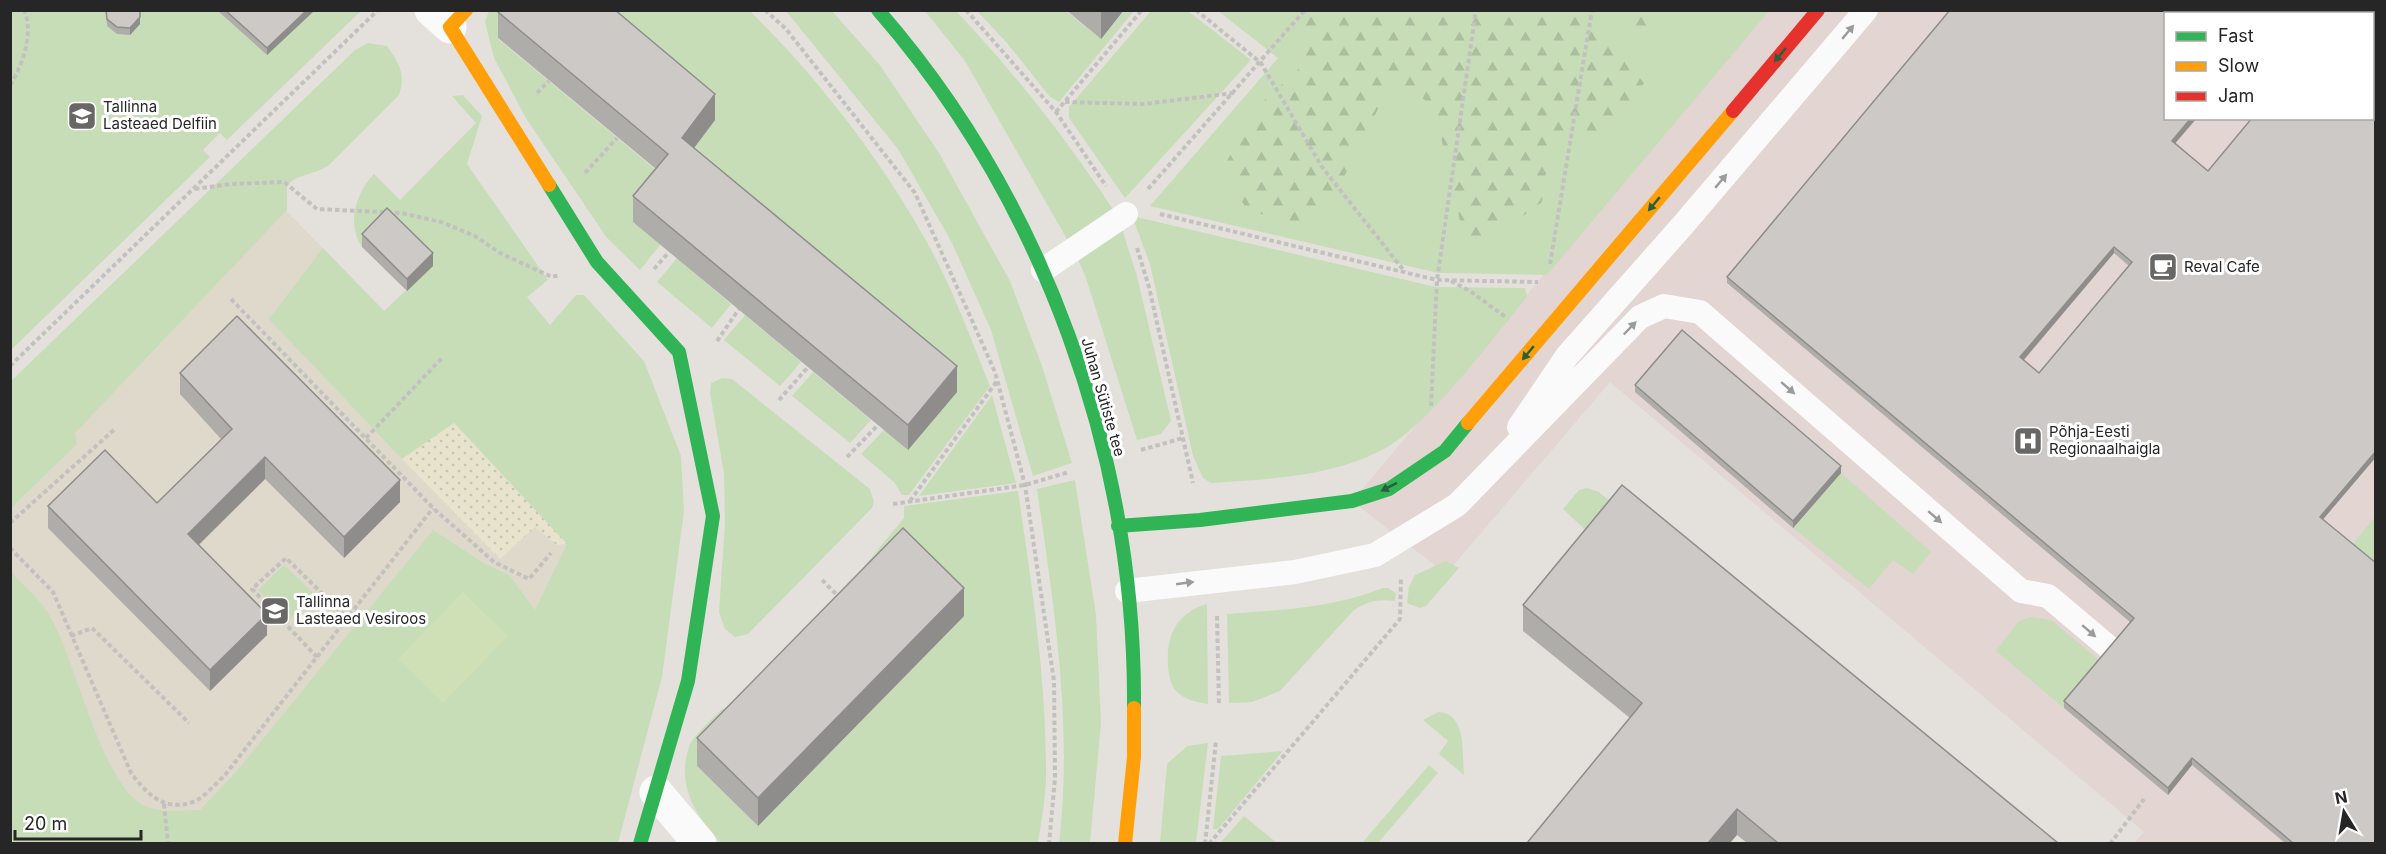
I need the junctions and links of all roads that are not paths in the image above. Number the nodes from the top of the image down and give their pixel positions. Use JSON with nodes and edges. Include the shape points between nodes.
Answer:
{"nodes":[{"id":1,"x":878,"y":10,"type":"edge"},
{"id":2,"x":1818,"y":10,"type":"edge"},
{"id":3,"x":1866,"y":10,"type":"edge"},
{"id":4,"x":449,"y":16,"type":"edge"},
{"id":5,"x":1129,"y":211,"type":"road end"},
{"id":6,"x":1043,"y":270,"type":"junction"},
{"id":7,"x":1482,"y":481,"type":"junction"},
{"id":8,"x":1118,"y":526,"type":"junction"},
{"id":9,"x":1127,"y":591,"type":"junction"},
{"id":10,"x":2112,"y":650,"type":"edge"},
{"id":11,"x":656,"y":792,"type":"junction"},
{"id":12,"x":640,"y":843,"type":"edge"},
{"id":13,"x":700,"y":843,"type":"edge"},
{"id":14,"x":1125,"y":843,"type":"edge"}],
"edges":[{"from":1,"to":6,"type":"street","name":"Juhan Sütiste tee","via":[[915,52],[988,159]]},
{"from":2,"to":8,"type":"street","one_way":true,"via":[[1445,451],[1389,489],[1352,501]]},
{"from":7,"to":3,"type":"lane","one_way":true,"via":[[1567,356]]},
{"from":4,"to":11,"type":"street","via":[[597,262],[679,352],[713,516],[688,681]]},
{"from":5,"to":6,"type":"lane"},
{"from":6,"to":8,"type":"street","name":"Juhan Sütiste tee","via":[[1082,373],[1106,461]]},
{"from":9,"to":7,"type":"lane","one_way":true,"via":[[1295,572],[1375,555],[1457,505]]},
{"from":7,"to":10,"type":"lane","one_way":true,"via":[[1640,317],[1664,306],[1700,312],[2020,591],[2048,596]]},
{"from":8,"to":9,"type":"street","name":"Juhan Sütiste tee"},
{"from":9,"to":14,"type":"street","name":"Juhan Sütiste tee","via":[[1134,729]]},
{"from":11,"to":12,"type":"street"},
{"from":11,"to":13,"type":"street"}]}
